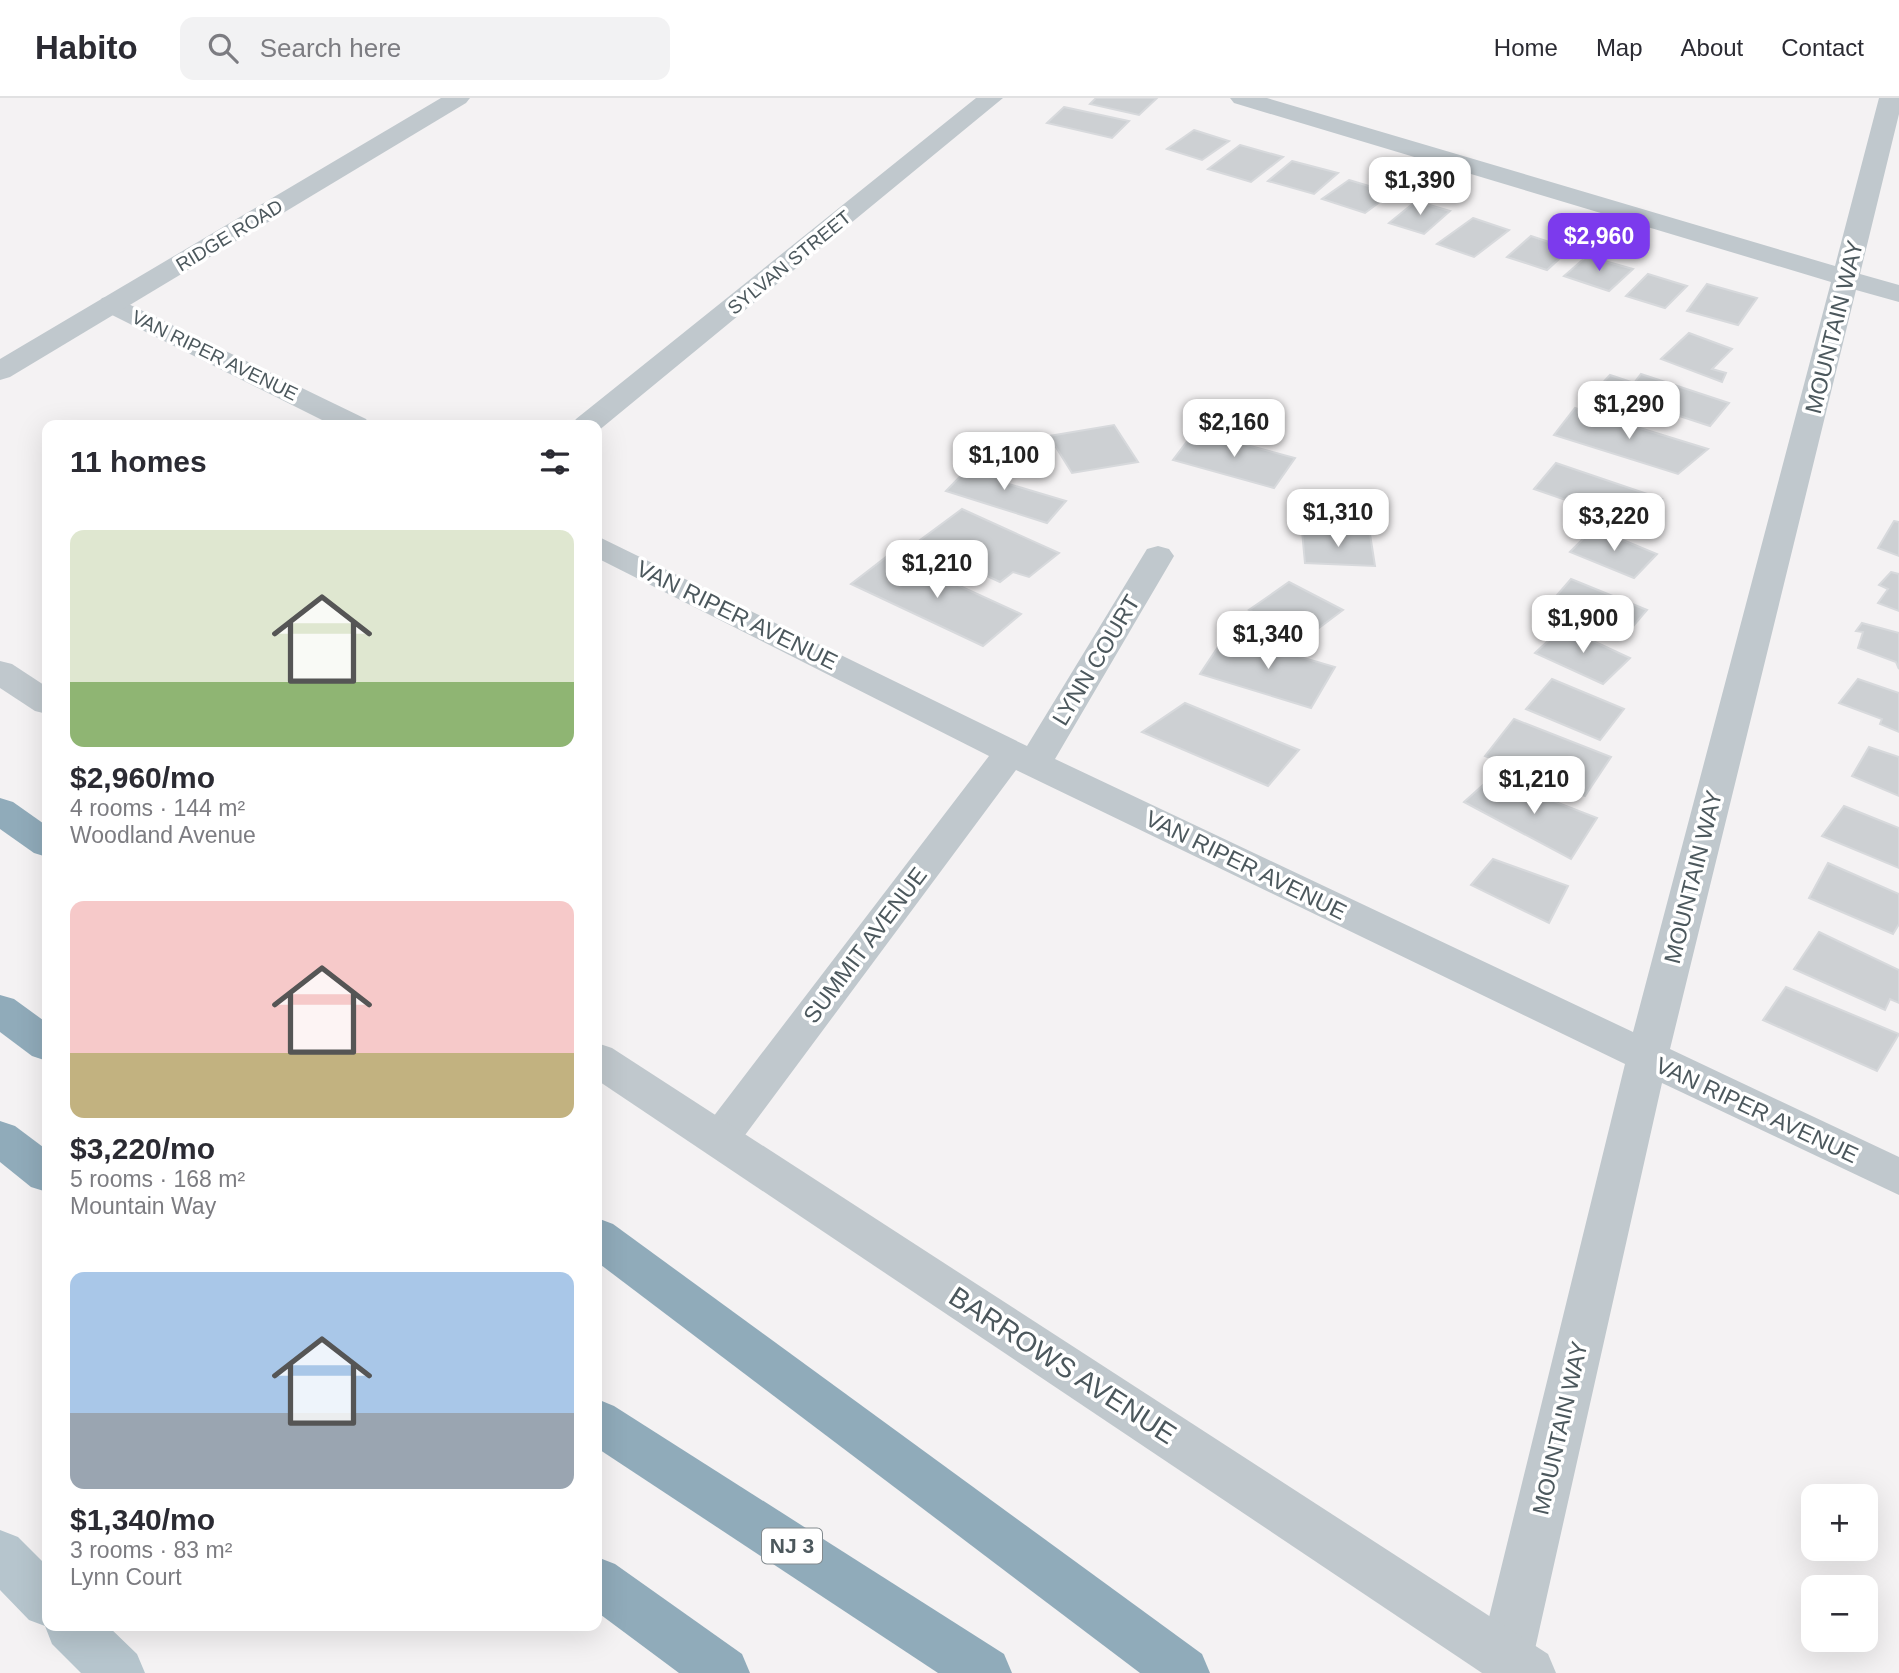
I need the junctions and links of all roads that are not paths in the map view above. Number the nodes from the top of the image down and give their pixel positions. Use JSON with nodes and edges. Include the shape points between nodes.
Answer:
{"nodes":[{"id":1,"x":458,"y":98,"type":"edge"},
{"id":2,"x":990,"y":98,"type":"edge"},
{"id":3,"x":1242,"y":98,"type":"edge"},
{"id":4,"x":1891,"y":98,"type":"edge"},
{"id":5,"x":1846,"y":278,"type":"junction"},
{"id":6,"x":1899,"y":294,"type":"edge"},
{"id":7,"x":112,"y":304,"type":"junction"},
{"id":8,"x":0,"y":371,"type":"edge"},
{"id":9,"x":345,"y":420,"type":"edge"},
{"id":10,"x":593,"y":420,"type":"edge"},
{"id":11,"x":602,"y":548,"type":"edge"},
{"id":12,"x":1158,"y":556,"type":"dead end"},
{"id":13,"x":0,"y":672,"type":"edge"},
{"id":14,"x":42,"y":700,"type":"edge"},
{"id":15,"x":1023,"y":758,"type":"junction"},
{"id":16,"x":0,"y":811,"type":"edge"},
{"id":17,"x":42,"y":840,"type":"edge"},
{"id":18,"x":0,"y":1010,"type":"edge"},
{"id":19,"x":42,"y":1041,"type":"edge"},
{"id":20,"x":1647,"y":1058,"type":"junction"},
{"id":21,"x":602,"y":1062,"type":"edge"},
{"id":22,"x":0,"y":1138,"type":"edge"},
{"id":23,"x":719,"y":1138,"type":"junction"},
{"id":24,"x":42,"y":1170,"type":"edge"},
{"id":25,"x":1899,"y":1177,"type":"edge"},
{"id":26,"x":602,"y":1241,"type":"edge"},
{"id":27,"x":602,"y":1424,"type":"edge"},
{"id":28,"x":0,"y":1554,"type":"edge"},
{"id":29,"x":602,"y":1585,"type":"edge"},
{"id":30,"x":42,"y":1597,"type":"edge"},
{"id":31,"x":76,"y":1631,"type":"edge"},
{"id":32,"x":1518,"y":1665,"type":"edge"},
{"id":33,"x":118,"y":1673,"type":"edge"},
{"id":34,"x":723,"y":1673,"type":"edge"},
{"id":35,"x":985,"y":1673,"type":"edge"},
{"id":36,"x":1183,"y":1673,"type":"edge"}],
"edges":[{"from":1,"to":7,"type":"street","name":"RIDGE ROAD"},
{"from":2,"to":10,"type":"street","name":"SYLVAN STREET"},
{"from":3,"to":5,"type":"street"},
{"from":4,"to":5,"type":"street","name":"MOUNTAIN WAY"},
{"from":5,"to":6,"type":"street"},
{"from":5,"to":20,"type":"street","name":"MOUNTAIN WAY"},
{"from":7,"to":8,"type":"street","name":"RIDGE ROAD"},
{"from":7,"to":9,"type":"street","name":"VAN RIPER AVENUE"},
{"from":11,"to":15,"type":"street","name":"VAN RIPER AVENUE"},
{"from":12,"to":15,"type":"street","name":"LYNN COURT"},
{"from":13,"to":14,"type":"street"},
{"from":15,"to":20,"type":"street","name":"VAN RIPER AVENUE"},
{"from":15,"to":23,"type":"street","name":"SUMMIT AVENUE"},
{"from":16,"to":17,"type":"highway"},
{"from":18,"to":19,"type":"highway"},
{"from":20,"to":25,"type":"street","name":"VAN RIPER AVENUE"},
{"from":20,"to":32,"type":"street","name":"MOUNTAIN WAY"},
{"from":21,"to":23,"type":"street","name":"BARROWS AVENUE"},
{"from":22,"to":24,"type":"highway"},
{"from":23,"to":32,"type":"street","name":"BARROWS AVENUE"},
{"from":26,"to":36,"type":"highway"},
{"from":27,"to":35,"type":"highway","number":"NJ 3"},
{"from":28,"to":30,"type":"main road"},
{"from":29,"to":34,"type":"highway"},
{"from":31,"to":33,"type":"main road"}]}
